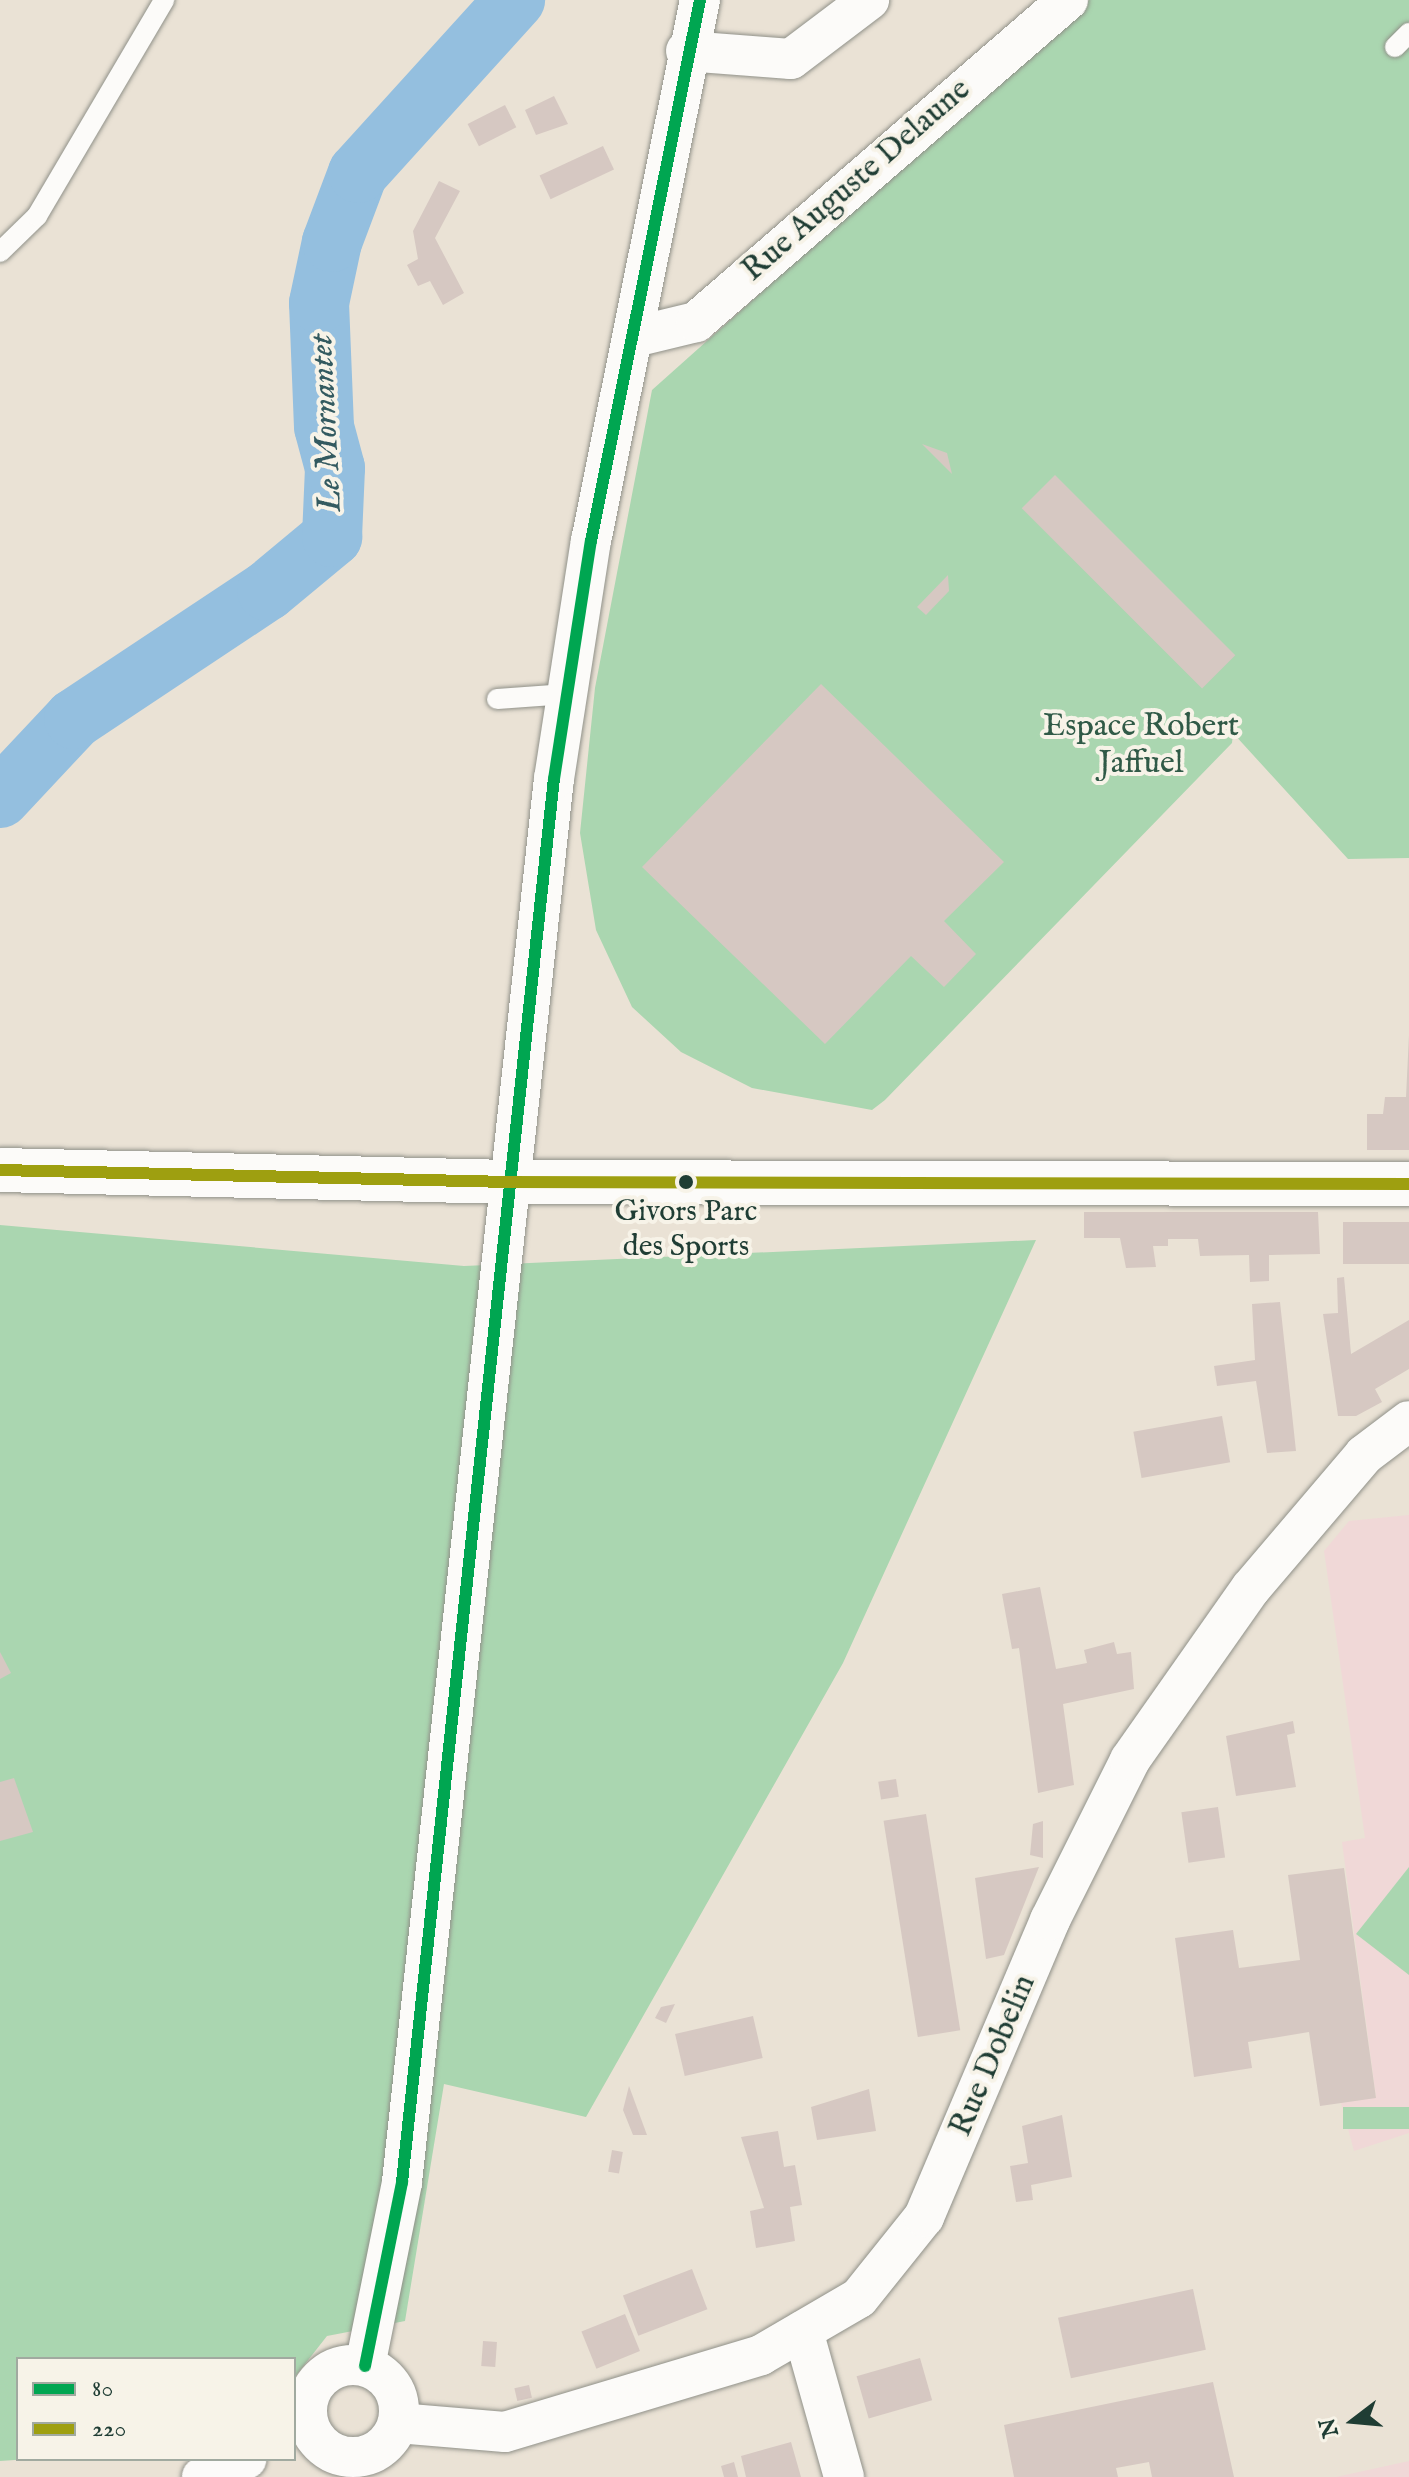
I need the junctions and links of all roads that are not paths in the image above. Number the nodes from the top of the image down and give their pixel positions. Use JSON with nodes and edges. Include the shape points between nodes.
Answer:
{"nodes":[{"id":1,"x":164,"y":0,"type":"edge"},
{"id":2,"x":700,"y":0,"type":"edge"},
{"id":3,"x":869,"y":0,"type":"edge"},
{"id":4,"x":1068,"y":0,"type":"edge"},
{"id":5,"x":686,"y":51,"type":"junction"},
{"id":6,"x":0,"y":252,"type":"edge"},
{"id":7,"x":634,"y":337,"type":"junction"},
{"id":8,"x":567,"y":694,"type":"junction"},
{"id":9,"x":497,"y":699,"type":"dead end"},
{"id":10,"x":0,"y":1170,"type":"edge"},
{"id":11,"x":508,"y":1182,"type":"junction"},
{"id":12,"x":1409,"y":1184,"type":"edge"},
{"id":13,"x":1409,"y":1421,"type":"edge"},
{"id":14,"x":803,"y":2331,"type":"junction"},
{"id":15,"x":365,"y":2366,"type":"junction"},
{"id":16,"x":398,"y":2423,"type":"junction"},
{"id":17,"x":303,"y":2435,"type":"edge"},
{"id":18,"x":241,"y":2461,"type":"edge"},
{"id":19,"x":368,"y":2467,"type":"edge"},
{"id":20,"x":202,"y":2477,"type":"edge"},
{"id":21,"x":844,"y":2477,"type":"edge"}],
"edges":[{"from":1,"to":6,"type":"lane","via":[[37,216]]},
{"from":2,"to":5,"type":"street"},
{"from":3,"to":5,"type":"street","via":[[791,59]]},
{"from":4,"to":7,"type":"street","name":"Rue Auguste Delaune","via":[[696,322]]},
{"from":5,"to":7,"type":"street"},
{"from":7,"to":8,"type":"street"},
{"from":8,"to":9,"type":"lane"},
{"from":8,"to":11,"type":"street"},
{"from":10,"to":11,"type":"main road"},
{"from":11,"to":12,"type":"main road"},
{"from":11,"to":15,"type":"street","via":[[402,2182]]},
{"from":13,"to":14,"type":"street","name":"Rue Dobelin","via":[[1364,1455],[1251,1588],[1138,1746],[1050,1920],[924,2217],[859,2298]]},
{"from":14,"to":16,"type":"street","name":"Rue Dobelin","via":[[761,2355],[505,2432]]},
{"from":14,"to":21,"type":"street"},
{"from":15,"to":16,"type":"street","via":[[392,2385]]},
{"from":15,"to":17,"type":"street","via":[[333,2369],[320,2379],[308,2401]]},
{"from":16,"to":19,"type":"street"},
{"from":17,"to":19,"type":"street"},
{"from":18,"to":20,"type":"street"}]}
